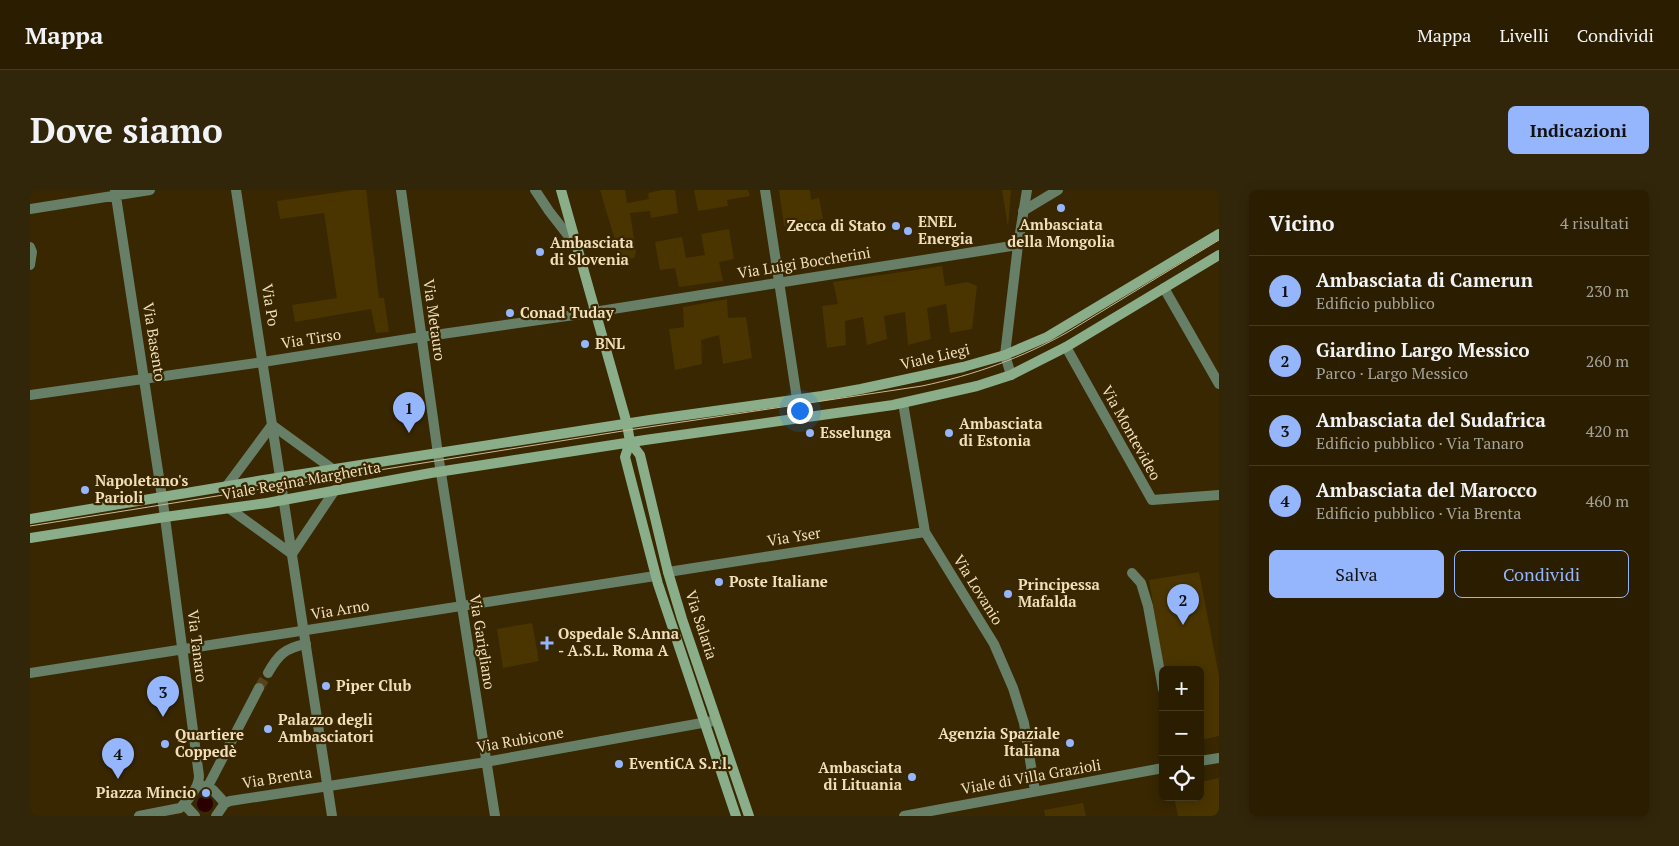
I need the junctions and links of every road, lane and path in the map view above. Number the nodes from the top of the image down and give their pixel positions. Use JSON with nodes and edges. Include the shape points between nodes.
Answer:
{"nodes":[{"id":1,"x":150,"y":190,"type":"edge"},
{"id":2,"x":236,"y":190,"type":"edge"},
{"id":3,"x":401,"y":190,"type":"edge"},
{"id":4,"x":535,"y":190,"type":"edge"},
{"id":5,"x":561,"y":190,"type":"edge"},
{"id":6,"x":765,"y":190,"type":"edge"},
{"id":7,"x":1027,"y":190,"type":"edge"},
{"id":8,"x":1058,"y":190,"type":"edge"},
{"id":9,"x":116,"y":193,"type":"edge"},
{"id":10,"x":30,"y":209,"type":"edge"},
{"id":11,"x":1023,"y":211,"type":"junction"},
{"id":12,"x":1219,"y":234,"type":"edge"},
{"id":13,"x":1018,"y":245,"type":"junction"},
{"id":14,"x":577,"y":247,"type":"junction"},
{"id":15,"x":30,"y":248,"type":"edge"},
{"id":16,"x":1219,"y":255,"type":"edge"},
{"id":17,"x":30,"y":265,"type":"edge"},
{"id":18,"x":779,"y":282,"type":"junction"},
{"id":19,"x":1164,"y":288,"type":"junction"},
{"id":20,"x":596,"y":312,"type":"junction"},
{"id":21,"x":421,"y":337,"type":"junction"},
{"id":22,"x":1066,"y":347,"type":"junction"},
{"id":23,"x":1006,"y":355,"type":"junction"},
{"id":24,"x":264,"y":362,"type":"junction"},
{"id":25,"x":1011,"y":374,"type":"junction"},
{"id":26,"x":144,"y":379,"type":"junction"},
{"id":27,"x":1219,"y":384,"type":"edge"},
{"id":28,"x":30,"y":395,"type":"edge"},
{"id":29,"x":797,"y":399,"type":"junction"},
{"id":30,"x":903,"y":403,"type":"junction"},
{"id":31,"x":627,"y":424,"type":"junction"},
{"id":32,"x":272,"y":425,"type":"junction"},
{"id":33,"x":630,"y":442,"type":"junction"},
{"id":34,"x":438,"y":454,"type":"junction"},
{"id":35,"x":334,"y":470,"type":"junction"},
{"id":36,"x":441,"y":472,"type":"junction"},
{"id":37,"x":280,"y":478,"type":"junction"},
{"id":38,"x":226,"y":487,"type":"junction"},
{"id":39,"x":335,"y":490,"type":"junction"},
{"id":40,"x":1219,"y":495,"type":"edge"},
{"id":41,"x":162,"y":498,"type":"junction"},
{"id":42,"x":283,"y":500,"type":"junction"},
{"id":43,"x":230,"y":509,"type":"junction"},
{"id":44,"x":165,"y":516,"type":"junction"},
{"id":45,"x":30,"y":519,"type":"edge"},
{"id":46,"x":925,"y":532,"type":"junction"},
{"id":47,"x":30,"y":538,"type":"edge"},
{"id":48,"x":292,"y":554,"type":"junction"},
{"id":49,"x":668,"y":572,"type":"junction"},
{"id":50,"x":1132,"y":574,"type":"dead end"},
{"id":51,"x":655,"y":576,"type":"junction"},
{"id":52,"x":462,"y":605,"type":"junction"},
{"id":53,"x":305,"y":631,"type":"junction"},
{"id":54,"x":306,"y":644,"type":"junction"},
{"id":55,"x":183,"y":648,"type":"junction"},
{"id":56,"x":1159,"y":667,"type":"edge"},
{"id":57,"x":30,"y":673,"type":"edge"},
{"id":58,"x":268,"y":673,"type":"tunnel mouth"},
{"id":59,"x":259,"y":688,"type":"tunnel mouth"},
{"id":60,"x":717,"y":720,"type":"junction"},
{"id":61,"x":704,"y":722,"type":"junction"},
{"id":62,"x":1219,"y":758,"type":"edge"},
{"id":63,"x":1204,"y":760,"type":"edge"},
{"id":64,"x":486,"y":762,"type":"junction"},
{"id":65,"x":1159,"y":769,"type":"edge"},
{"id":66,"x":201,"y":784,"type":"junction"},
{"id":67,"x":328,"y":786,"type":"junction"},
{"id":68,"x":1035,"y":792,"type":"junction"},
{"id":69,"x":228,"y":802,"type":"junction"},
{"id":70,"x":181,"y":806,"type":"junction"},
{"id":71,"x":140,"y":816,"type":"edge"},
{"id":72,"x":195,"y":816,"type":"edge"},
{"id":73,"x":216,"y":816,"type":"edge"},
{"id":74,"x":332,"y":816,"type":"edge"},
{"id":75,"x":495,"y":816,"type":"edge"},
{"id":76,"x":736,"y":816,"type":"edge"},
{"id":77,"x":749,"y":816,"type":"edge"},
{"id":78,"x":904,"y":816,"type":"edge"}],
"edges":[{"from":1,"to":9,"type":"street"},
{"from":2,"to":24,"type":"street","name":"Via Po"},
{"from":3,"to":21,"type":"street","name":"Via Metauro"},
{"from":4,"to":14,"type":"street"},
{"from":5,"to":14,"type":"main road","name":"Via Salaria"},
{"from":6,"to":18,"type":"street"},
{"from":7,"to":11,"type":"street"},
{"from":8,"to":11,"type":"street"},
{"from":9,"to":10,"type":"street"},
{"from":9,"to":26,"type":"street","name":"Via Basento"},
{"from":11,"to":13,"type":"street"},
{"from":12,"to":23,"type":"main road","name":"Viale Liegi","via":[[1055,332]]},
{"from":13,"to":18,"type":"street","name":"Via Luigi Boccherini"},
{"from":13,"to":23,"type":"street"},
{"from":14,"to":20,"type":"main road","name":"Via Salaria"},
{"from":15,"to":17,"type":"street"},
{"from":16,"to":19,"type":"main road"},
{"from":18,"to":20,"type":"street","name":"Via Luigi Boccherini"},
{"from":18,"to":29,"type":"street"},
{"from":19,"to":22,"type":"main road"},
{"from":19,"to":27,"type":"street"},
{"from":20,"to":21,"type":"street","name":"Via Tirso"},
{"from":20,"to":31,"type":"main road","name":"Via Salaria"},
{"from":21,"to":24,"type":"street","name":"Via Tirso"},
{"from":21,"to":34,"type":"street","name":"Via Metauro"},
{"from":22,"to":25,"type":"main road"},
{"from":22,"to":40,"type":"street","name":"Via Montevideo","via":[[1152,500]]},
{"from":23,"to":25,"type":"street"},
{"from":23,"to":29,"type":"main road","name":"Viale Liegi","via":[[934,374]]},
{"from":24,"to":26,"type":"street","name":"Via Tirso"},
{"from":24,"to":32,"type":"street","name":"Via Po"},
{"from":25,"to":30,"type":"main road","via":[[976,386]]},
{"from":26,"to":28,"type":"street","name":"Via Tirso"},
{"from":26,"to":41,"type":"street","name":"Via Basento"},
{"from":29,"to":31,"type":"main road","name":"Viale Liegi"},
{"from":30,"to":33,"type":"main road"},
{"from":30,"to":46,"type":"street","name":"Via Lovanio"},
{"from":31,"to":33,"type":"main road","name":"Via Salaria"},
{"from":31,"to":34,"type":"main road","name":"Viale Regina Margherita"},
{"from":32,"to":35,"type":"street"},
{"from":32,"to":37,"type":"street","name":"Via Po"},
{"from":32,"to":38,"type":"street"},
{"from":33,"to":36,"type":"main road","name":"Viale Regina Margherita"},
{"from":33,"to":49,"type":"main road","name":"Via Salaria","via":[[640,455]]},
{"from":33,"to":51,"type":"main road","name":"Via Salaria","via":[[625,457]]},
{"from":34,"to":35,"type":"main road","name":"Viale Regina Margherita"},
{"from":34,"to":36,"type":"street"},
{"from":35,"to":37,"type":"main road","name":"Viale Regina Margherita"},
{"from":36,"to":39,"type":"main road","name":"Viale Regina Margherita"},
{"from":36,"to":52,"type":"street","name":"Via Garigliano"},
{"from":37,"to":38,"type":"main road","name":"Viale Regina Margherita"},
{"from":37,"to":42,"type":"street","name":"Via Po"},
{"from":38,"to":41,"type":"main road","name":"Viale Regina Margherita"},
{"from":39,"to":42,"type":"main road","name":"Viale Regina Margherita"},
{"from":39,"to":48,"type":"street"},
{"from":41,"to":44,"type":"street"},
{"from":41,"to":45,"type":"main road","name":"Viale Regina Margherita"},
{"from":42,"to":43,"type":"main road","name":"Viale Regina Margherita"},
{"from":42,"to":48,"type":"street","name":"Via Po"},
{"from":43,"to":44,"type":"main road","name":"Viale Regina Margherita"},
{"from":43,"to":48,"type":"street"},
{"from":44,"to":47,"type":"main road","name":"Viale Regina Margherita"},
{"from":44,"to":55,"type":"street","name":"Via Tanaro"},
{"from":46,"to":49,"type":"street","name":"Via Yser"},
{"from":46,"to":68,"type":"street","name":"Via Lovanio","via":[[994,644],[1013,688],[1024,722]]},
{"from":48,"to":53,"type":"street","name":"Via Po"},
{"from":49,"to":60,"type":"main road","name":"Via Salaria"},
{"from":50,"to":56,"type":"street","via":[[1141,583],[1148,606]]},
{"from":51,"to":52,"type":"street","name":"Via Arno"},
{"from":51,"to":61,"type":"main road","name":"Via Salaria"},
{"from":52,"to":53,"type":"street","name":"Via Arno"},
{"from":52,"to":64,"type":"street","name":"Via Garigliano"},
{"from":53,"to":54,"type":"street","name":"Via Po"},
{"from":53,"to":55,"type":"street","name":"Via Arno"},
{"from":54,"to":58,"type":"street","via":[[282,652]]},
{"from":54,"to":67,"type":"street","name":"Via Po"},
{"from":55,"to":57,"type":"street","name":"Via Arno"},
{"from":55,"to":66,"type":"street","name":"Via Tanaro"},
{"from":59,"to":66,"type":"street"},
{"from":60,"to":61,"type":"street","name":"Via Rubicone"},
{"from":60,"to":77,"type":"main road","name":"Via Salaria"},
{"from":61,"to":64,"type":"street","name":"Via Rubicone"},
{"from":61,"to":76,"type":"main road","name":"Via Salaria"},
{"from":62,"to":63,"type":"street"},
{"from":64,"to":67,"type":"street","name":"Via Rubicone"},
{"from":64,"to":75,"type":"street","name":"Via Garigliano"},
{"from":65,"to":68,"type":"street","name":"Viale di Villa Grazioli"},
{"from":66,"to":69,"type":"street"},
{"from":66,"to":70,"type":"street"},
{"from":67,"to":69,"type":"street","name":"Via Brenta"},
{"from":67,"to":74,"type":"street","name":"Via Po"},
{"from":68,"to":78,"type":"street","name":"Viale di Villa Grazioli"},
{"from":69,"to":73,"type":"street"},
{"from":70,"to":71,"type":"street"},
{"from":70,"to":72,"type":"street"}]}
